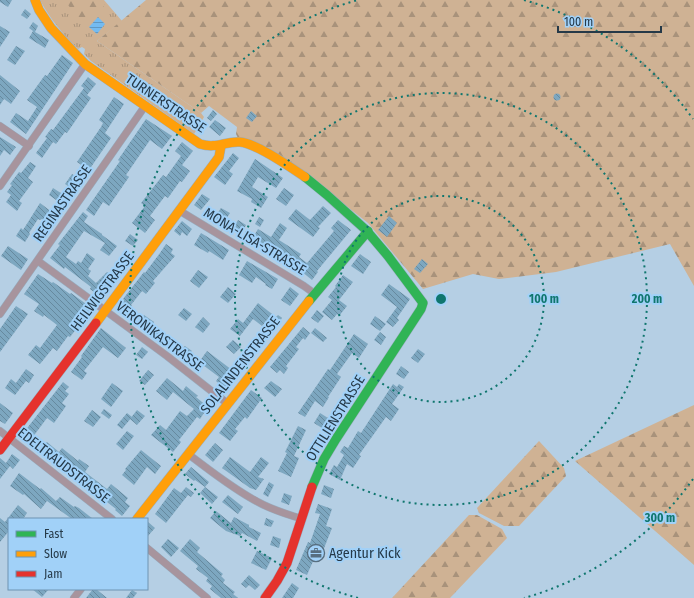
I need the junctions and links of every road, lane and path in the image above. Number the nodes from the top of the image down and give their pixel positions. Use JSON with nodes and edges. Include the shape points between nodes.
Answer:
{"nodes":[{"id":1,"x":34,"y":0,"type":"edge"},
{"id":2,"x":85,"y":64,"type":"junction"},
{"id":3,"x":145,"y":106,"type":"junction"},
{"id":4,"x":0,"y":126,"type":"edge"},
{"id":5,"x":29,"y":146,"type":"junction"},
{"id":6,"x":221,"y":146,"type":"junction"},
{"id":7,"x":0,"y":186,"type":"edge"},
{"id":8,"x":180,"y":211,"type":"junction"},
{"id":9,"x":368,"y":231,"type":"junction"},
{"id":10,"x":38,"y":261,"type":"junction"},
{"id":11,"x":315,"y":294,"type":"junction"},
{"id":12,"x":423,"y":303,"type":"joint"},
{"id":13,"x":105,"y":311,"type":"junction"},
{"id":14,"x":0,"y":314,"type":"edge"},
{"id":15,"x":228,"y":404,"type":"junction"},
{"id":16,"x":0,"y":431,"type":"edge"},
{"id":17,"x":9,"y":438,"type":"junction"},
{"id":18,"x":0,"y":450,"type":"edge"},
{"id":19,"x":188,"y":454,"type":"junction"},
{"id":20,"x":111,"y":518,"type":"edge"},
{"id":21,"x":138,"y":518,"type":"edge"},
{"id":22,"x":302,"y":519,"type":"junction"},
{"id":23,"x":148,"y":549,"type":"edge"},
{"id":24,"x":80,"y":590,"type":"edge"},
{"id":25,"x":74,"y":598,"type":"edge"},
{"id":26,"x":207,"y":598,"type":"edge"},
{"id":27,"x":265,"y":598,"type":"edge"}],
"edges":[{"from":1,"to":2,"type":"street","name":"TURNERSTRASSE","via":[[51,28]]},
{"from":2,"to":3,"type":"street","name":"TURNERSTRASSE"},
{"from":2,"to":5,"type":"street"},
{"from":3,"to":6,"type":"street","name":"TURNERSTRASSE","via":[[200,144]]},
{"from":3,"to":10,"type":"street","name":"REGINASTRASSE"},
{"from":4,"to":5,"type":"street"},
{"from":5,"to":7,"type":"street"},
{"from":6,"to":8,"type":"street","name":"HEILWIGSTRASSE","via":[[220,157]]},
{"from":6,"to":9,"type":"street","name":"TURNERSTRASSE","via":[[239,142],[263,151],[319,188]]},
{"from":8,"to":11,"type":"street","name":"MONA-LISA-STRASSE"},
{"from":8,"to":13,"type":"street","name":"HEILWIGSTRASSE"},
{"from":9,"to":11,"type":"street","name":"SOLALINDENSTRASSE"},
{"from":9,"to":12,"type":"street","name":"TURNERSTRASSE"},
{"from":10,"to":13,"type":"street","name":"VERONIKASTRASSE"},
{"from":10,"to":14,"type":"street","name":"REGINASTRASSE"},
{"from":11,"to":15,"type":"street","name":"SOLALINDENSTRASSE"},
{"from":12,"to":22,"type":"street","name":"OTTILIENSTRASSE","via":[[421,310],[324,459]]},
{"from":13,"to":15,"type":"street","name":"VERONIKASTRASSE"},
{"from":13,"to":17,"type":"street","name":"HEILWIGSTRASSE"},
{"from":15,"to":19,"type":"street","name":"SOLALINDENSTRASSE"},
{"from":16,"to":17,"type":"street","name":"EDELTRAUDSTRASSE"},
{"from":17,"to":18,"type":"street","name":"HEILWIGSTRASSE"},
{"from":17,"to":20,"type":"street","name":"EDELTRAUDSTRASSE"},
{"from":19,"to":21,"type":"street","name":"SOLALINDENSTRASSE"},
{"from":19,"to":22,"type":"street","via":[[258,502]]},
{"from":22,"to":27,"type":"street","name":"OTTILIENSTRASSE","via":[[287,563]]},
{"from":23,"to":26,"type":"street"},
{"from":24,"to":25,"type":"street"}]}
